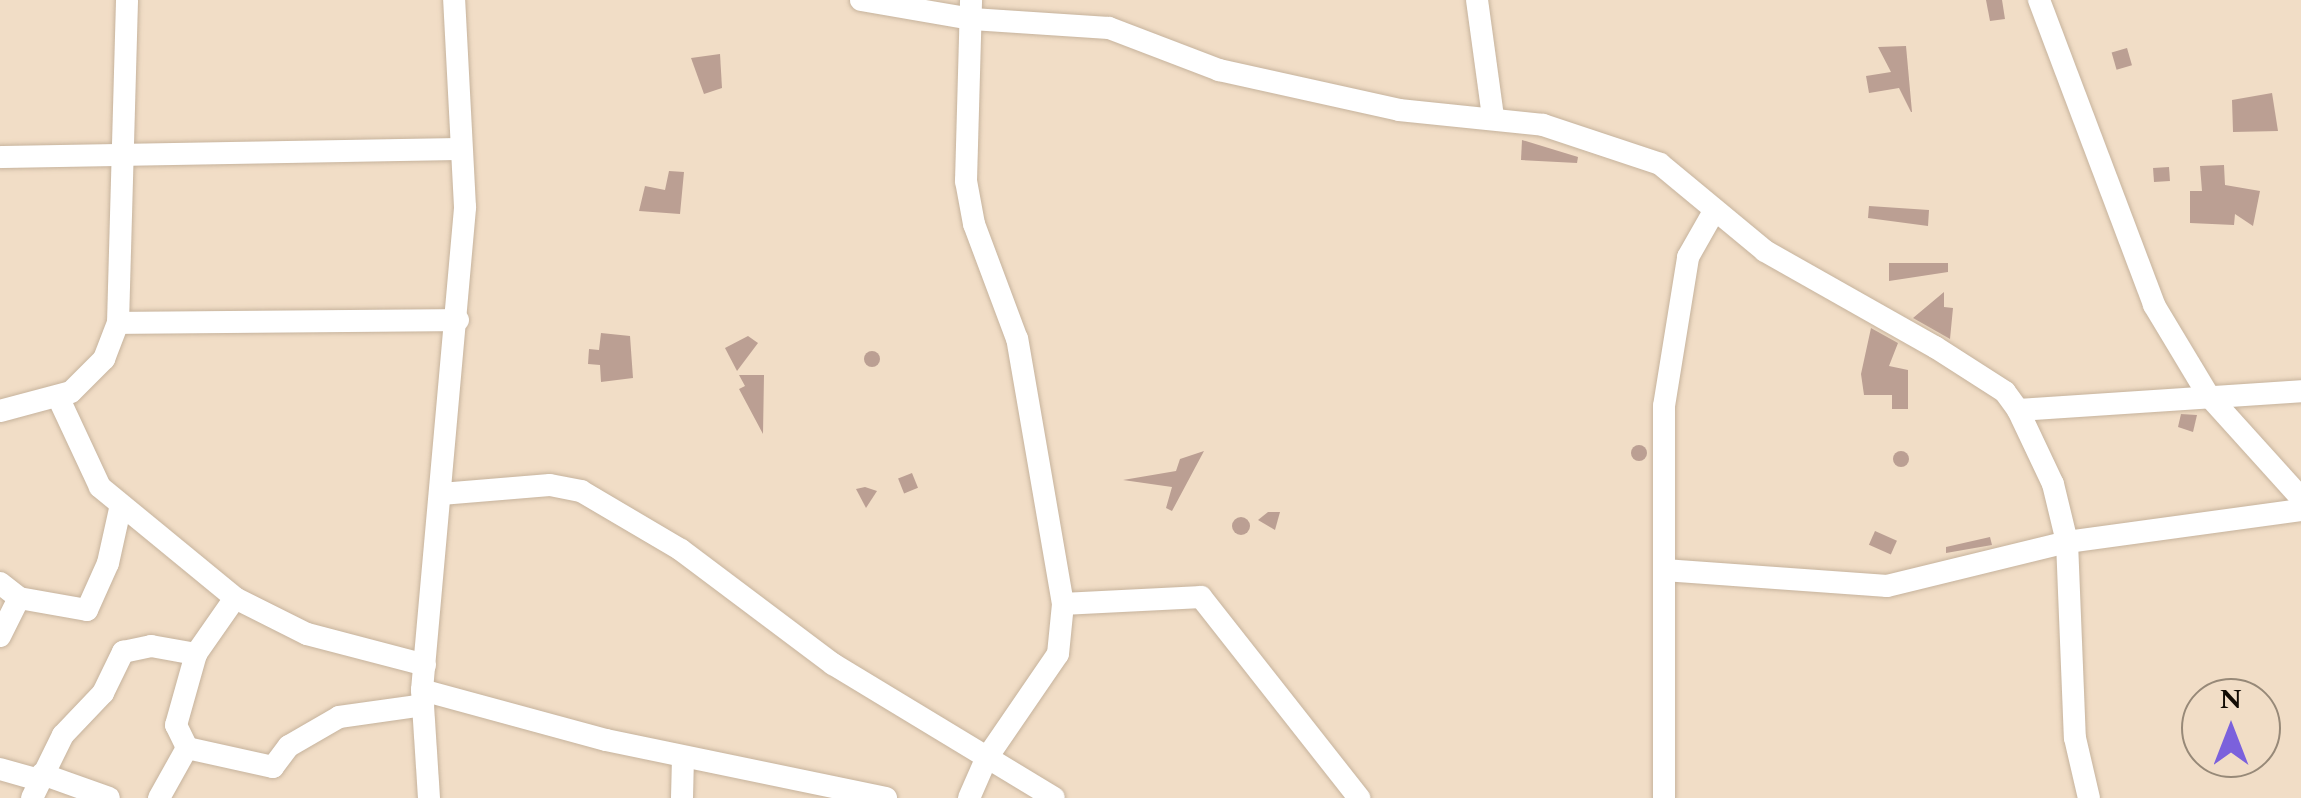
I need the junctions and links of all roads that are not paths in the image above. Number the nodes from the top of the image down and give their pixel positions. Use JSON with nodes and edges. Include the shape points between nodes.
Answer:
{"nodes":[{"id":1,"x":127,"y":0,"type":"edge"},
{"id":2,"x":454,"y":0,"type":"edge"},
{"id":3,"x":861,"y":0,"type":"edge"},
{"id":4,"x":1477,"y":0,"type":"edge"},
{"id":5,"x":2039,"y":0,"type":"edge"},
{"id":6,"x":972,"y":9,"type":"edge"},
{"id":7,"x":1492,"y":117,"type":"junction"},
{"id":8,"x":461,"y":149,"type":"junction"},
{"id":9,"x":126,"y":155,"type":"junction"},
{"id":10,"x":0,"y":157,"type":"edge"},
{"id":11,"x":1713,"y":212,"type":"junction"},
{"id":12,"x":458,"y":320,"type":"junction"},
{"id":13,"x":118,"y":322,"type":"junction"},
{"id":14,"x":2301,"y":391,"type":"edge"},
{"id":15,"x":2208,"y":395,"type":"junction"},
{"id":16,"x":59,"y":399,"type":"junction"},
{"id":17,"x":2018,"y":410,"type":"junction"},
{"id":18,"x":0,"y":411,"type":"edge"},
{"id":19,"x":441,"y":494,"type":"junction"},
{"id":20,"x":2301,"y":498,"type":"edge"},
{"id":21,"x":120,"y":509,"type":"junction"},
{"id":22,"x":2301,"y":510,"type":"edge"},
{"id":23,"x":2068,"y":542,"type":"junction"},
{"id":24,"x":1664,"y":570,"type":"junction"},
{"id":25,"x":0,"y":583,"type":"edge"},
{"id":26,"x":19,"y":598,"type":"junction"},
{"id":27,"x":236,"y":598,"type":"junction"},
{"id":28,"x":1063,"y":604,"type":"junction"},
{"id":29,"x":0,"y":636,"type":"edge"},
{"id":30,"x":196,"y":654,"type":"junction"},
{"id":31,"x":425,"y":665,"type":"junction"},
{"id":32,"x":423,"y":698,"type":"junction"},
{"id":33,"x":187,"y":748,"type":"junction"},
{"id":34,"x":684,"y":757,"type":"junction"},
{"id":35,"x":986,"y":759,"type":"junction"},
{"id":36,"x":0,"y":769,"type":"edge"},
{"id":37,"x":38,"y":784,"type":"edge"},
{"id":38,"x":110,"y":798,"type":"edge"},
{"id":39,"x":159,"y":798,"type":"edge"},
{"id":40,"x":429,"y":798,"type":"edge"},
{"id":41,"x":682,"y":798,"type":"edge"},
{"id":42,"x":886,"y":798,"type":"edge"},
{"id":43,"x":969,"y":798,"type":"edge"},
{"id":44,"x":1054,"y":798,"type":"edge"},
{"id":45,"x":1359,"y":798,"type":"edge"},
{"id":46,"x":1664,"y":798,"type":"edge"},
{"id":47,"x":2089,"y":798,"type":"edge"}],
"edges":[{"from":1,"to":9,"type":"street"},
{"from":2,"to":8,"type":"street"},
{"from":3,"to":6,"type":"street"},
{"from":4,"to":7,"type":"street"},
{"from":5,"to":15,"type":"street","via":[[2154,305]]},
{"from":6,"to":7,"type":"street","via":[[1109,28],[1219,70],[1399,110]]},
{"from":6,"to":28,"type":"street","via":[[966,181],[974,224],[1017,338]]},
{"from":7,"to":11,"type":"street","via":[[1544,125],[1660,164]]},
{"from":8,"to":9,"type":"street"},
{"from":8,"to":12,"type":"street","via":[[465,207]]},
{"from":9,"to":10,"type":"street"},
{"from":9,"to":13,"type":"street"},
{"from":11,"to":17,"type":"street","via":[[1765,251],[2005,392]]},
{"from":11,"to":24,"type":"street","via":[[1688,257],[1675,314],[1664,406]]},
{"from":12,"to":13,"type":"street"},
{"from":12,"to":19,"type":"street"},
{"from":13,"to":16,"type":"street","via":[[104,360]]},
{"from":14,"to":15,"type":"street"},
{"from":15,"to":17,"type":"street","via":[[2138,406]]},
{"from":15,"to":20,"type":"street"},
{"from":16,"to":18,"type":"street"},
{"from":16,"to":21,"type":"street","via":[[88,466]]},
{"from":17,"to":23,"type":"street","via":[[2053,484]]},
{"from":19,"to":31,"type":"street"},
{"from":19,"to":35,"type":"street","via":[[550,486],[582,491],[680,550],[833,664]]},
{"from":21,"to":26,"type":"street","via":[[108,564],[87,610]]},
{"from":21,"to":27,"type":"street"},
{"from":22,"to":23,"type":"street"},
{"from":23,"to":24,"type":"street","via":[[1886,586]]},
{"from":23,"to":47,"type":"street","via":[[2075,738]]},
{"from":24,"to":46,"type":"street"},
{"from":25,"to":26,"type":"street"},
{"from":26,"to":29,"type":"street"},
{"from":27,"to":30,"type":"street"},
{"from":27,"to":31,"type":"street","via":[[307,634]]},
{"from":28,"to":35,"type":"street","via":[[1052,666]]},
{"from":28,"to":45,"type":"street","via":[[1201,597]]},
{"from":30,"to":33,"type":"street","via":[[176,725]]},
{"from":30,"to":37,"type":"street","via":[[151,646],[123,652],[102,693],[63,735]]},
{"from":31,"to":32,"type":"street"},
{"from":32,"to":33,"type":"street","via":[[339,717],[289,746],[273,767]]},
{"from":32,"to":34,"type":"street"},
{"from":32,"to":40,"type":"street"},
{"from":33,"to":39,"type":"street"},
{"from":34,"to":41,"type":"street"},
{"from":34,"to":42,"type":"street"},
{"from":35,"to":43,"type":"street"},
{"from":35,"to":44,"type":"street"},
{"from":36,"to":37,"type":"street"},
{"from":37,"to":38,"type":"street"}]}
